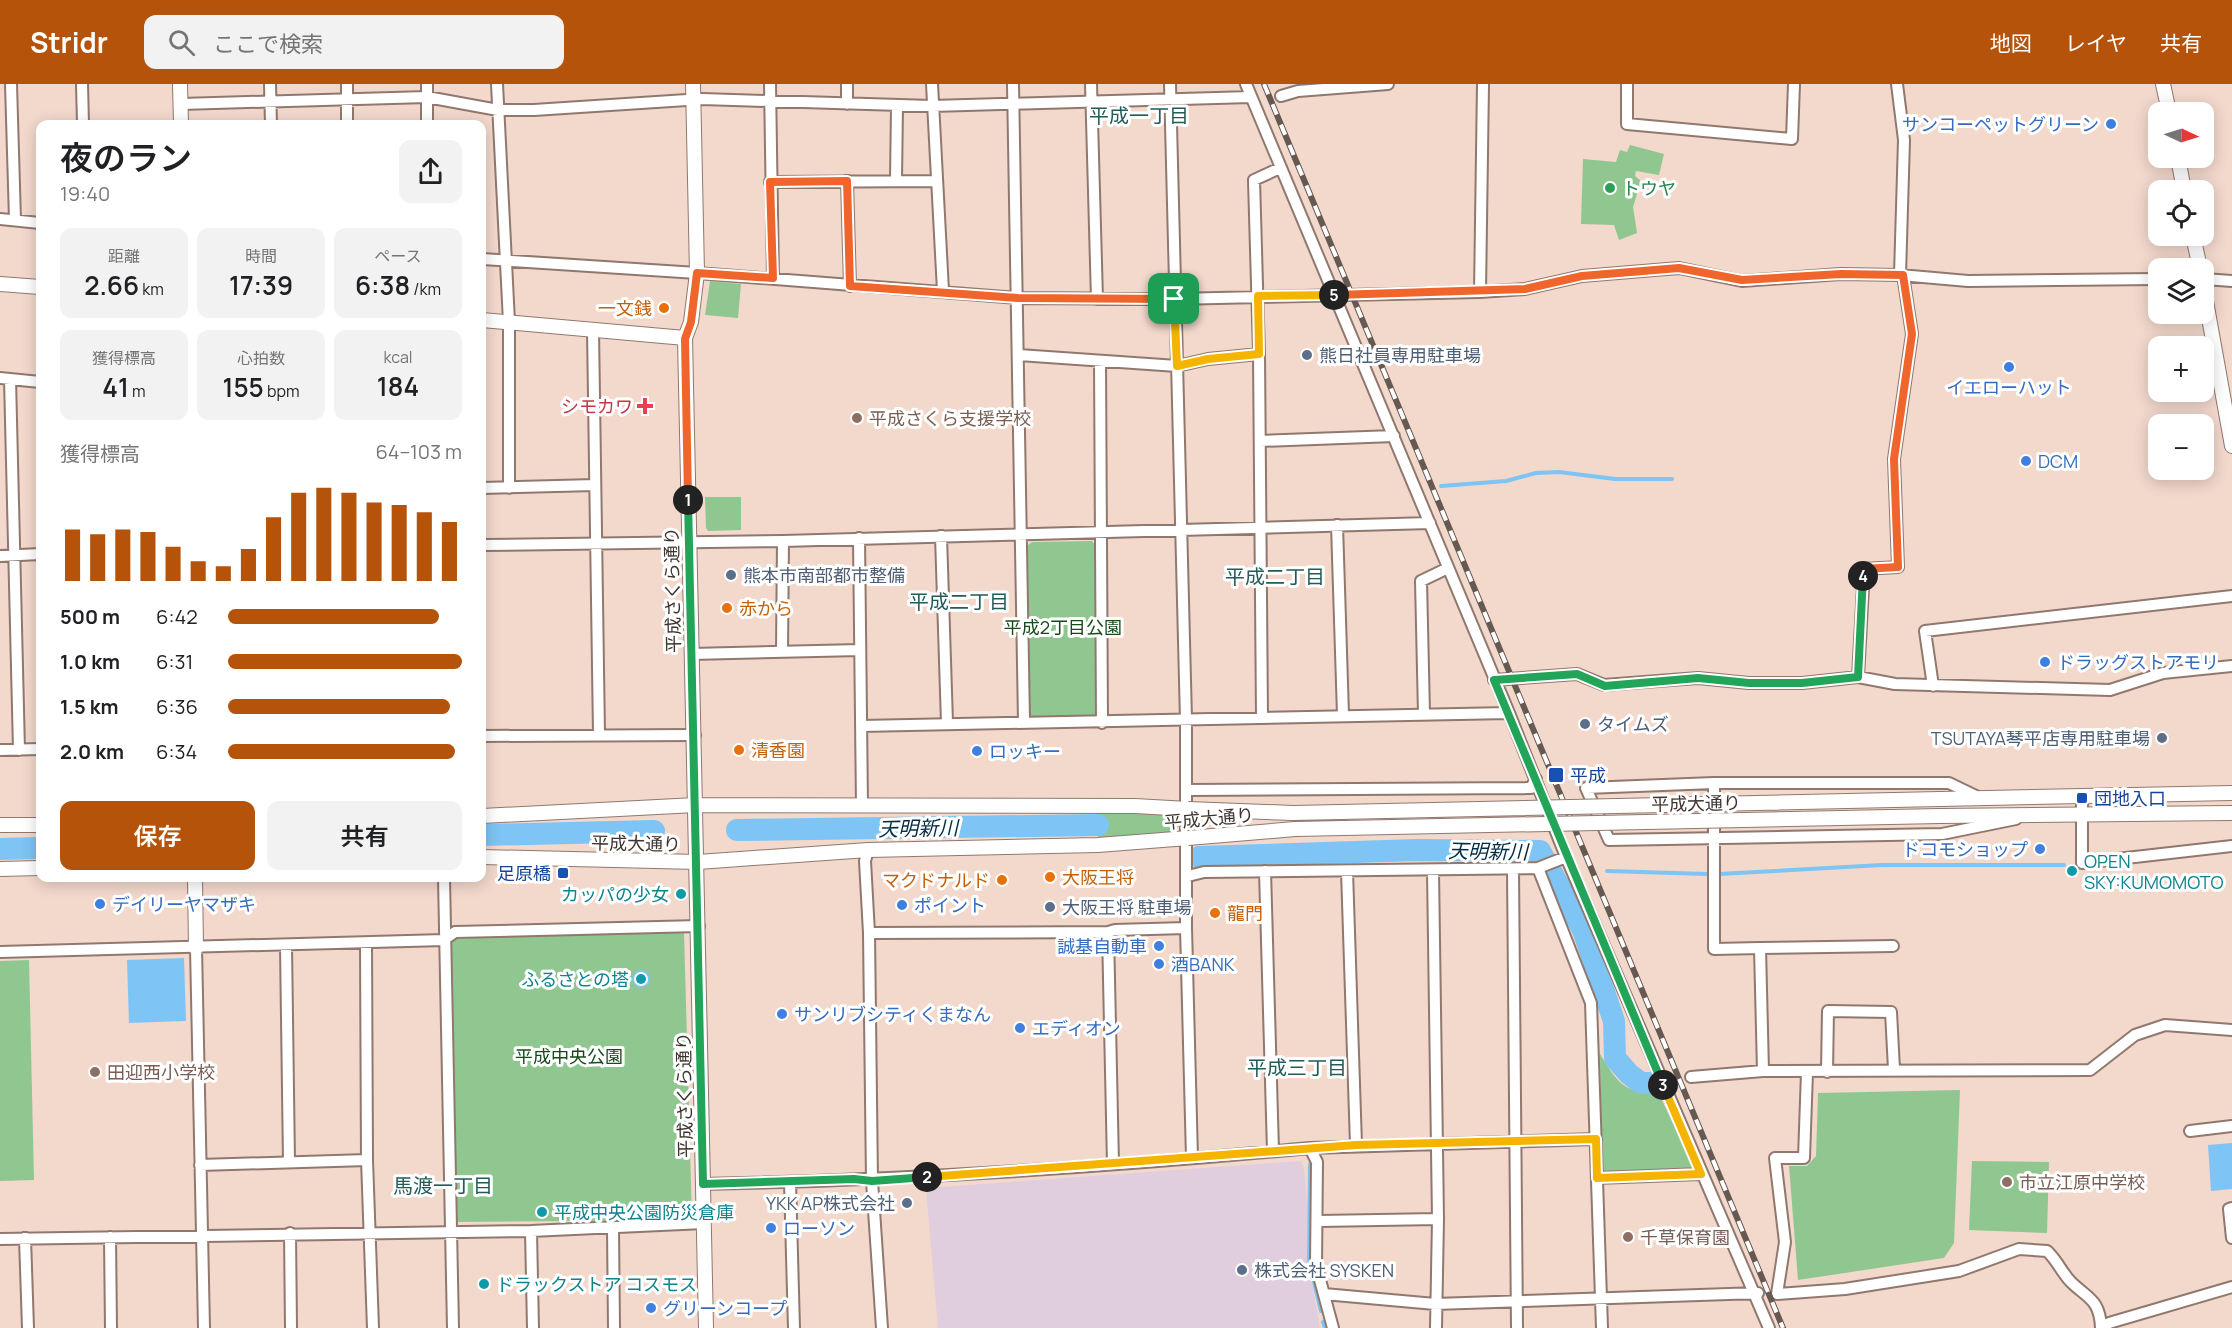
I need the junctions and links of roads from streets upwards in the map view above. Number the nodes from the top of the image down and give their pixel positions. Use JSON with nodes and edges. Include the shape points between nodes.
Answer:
{"nodes":[{"id":1,"x":11,"y":84,"type":"edge"},
{"id":2,"x":82,"y":84,"type":"edge"},
{"id":3,"x":180,"y":84,"type":"edge"},
{"id":4,"x":270,"y":84,"type":"edge"},
{"id":5,"x":347,"y":84,"type":"edge"},
{"id":6,"x":427,"y":84,"type":"edge"},
{"id":7,"x":497,"y":84,"type":"edge"},
{"id":8,"x":693,"y":84,"type":"edge"},
{"id":9,"x":770,"y":84,"type":"edge"},
{"id":10,"x":847,"y":84,"type":"edge"},
{"id":11,"x":932,"y":84,"type":"edge"},
{"id":12,"x":1013,"y":84,"type":"edge"},
{"id":13,"x":1091,"y":84,"type":"edge"},
{"id":14,"x":1170,"y":84,"type":"edge"},
{"id":15,"x":1246,"y":84,"type":"edge"},
{"id":16,"x":1388,"y":84,"type":"edge"},
{"id":17,"x":1483,"y":84,"type":"edge"},
{"id":18,"x":1627,"y":84,"type":"edge"},
{"id":19,"x":1794,"y":84,"type":"edge"},
{"id":20,"x":1897,"y":84,"type":"edge"},
{"id":21,"x":2163,"y":84,"type":"edge"},
{"id":22,"x":1281,"y":96,"type":"dead end"},
{"id":23,"x":427,"y":97,"type":"junction"},
{"id":24,"x":1251,"y":97,"type":"junction"},
{"id":25,"x":1170,"y":98,"type":"junction"},
{"id":26,"x":347,"y":100,"type":"junction"},
{"id":27,"x":694,"y":100,"type":"junction"},
{"id":28,"x":1091,"y":100,"type":"junction"},
{"id":29,"x":770,"y":101,"type":"junction"},
{"id":30,"x":1013,"y":102,"type":"junction"},
{"id":31,"x":2167,"y":102,"type":"edge"},
{"id":32,"x":270,"y":103,"type":"junction"},
{"id":33,"x":181,"y":104,"type":"junction"},
{"id":34,"x":847,"y":104,"type":"junction"},
{"id":35,"x":897,"y":106,"type":"junction"},
{"id":36,"x":932,"y":106,"type":"junction"},
{"id":37,"x":498,"y":110,"type":"junction"},
{"id":38,"x":83,"y":120,"type":"edge"},
{"id":39,"x":181,"y":120,"type":"edge"},
{"id":40,"x":271,"y":120,"type":"edge"},
{"id":41,"x":347,"y":120,"type":"edge"},
{"id":42,"x":427,"y":120,"type":"edge"},
{"id":43,"x":1280,"y":168,"type":"junction"},
{"id":44,"x":896,"y":180,"type":"junction"},
{"id":45,"x":847,"y":181,"type":"junction"},
{"id":46,"x":936,"y":181,"type":"junction"},
{"id":47,"x":770,"y":182,"type":"junction"},
{"id":48,"x":0,"y":219,"type":"edge"},
{"id":49,"x":15,"y":220,"type":"junction"},
{"id":50,"x":36,"y":223,"type":"edge"},
{"id":51,"x":486,"y":260,"type":"edge"},
{"id":52,"x":506,"y":261,"type":"junction"},
{"id":53,"x":697,"y":273,"type":"junction"},
{"id":54,"x":1901,"y":275,"type":"junction"},
{"id":55,"x":773,"y":278,"type":"junction"},
{"id":56,"x":2148,"y":279,"type":"edge"},
{"id":57,"x":2214,"y":280,"type":"edge"},
{"id":58,"x":2232,"y":281,"type":"edge"},
{"id":59,"x":0,"y":284,"type":"edge"},
{"id":60,"x":850,"y":286,"type":"junction"},
{"id":61,"x":36,"y":287,"type":"edge"},
{"id":62,"x":943,"y":291,"type":"junction"},
{"id":63,"x":1480,"y":292,"type":"junction"},
{"id":64,"x":1333,"y":295,"type":"junction"},
{"id":65,"x":1258,"y":296,"type":"junction"},
{"id":66,"x":1018,"y":298,"type":"junction"},
{"id":67,"x":1097,"y":298,"type":"junction"},
{"id":68,"x":1174,"y":299,"type":"junction"},
{"id":69,"x":486,"y":320,"type":"edge"},
{"id":70,"x":509,"y":322,"type":"junction"},
{"id":71,"x":2210,"y":324,"type":"edge"},
{"id":72,"x":593,"y":330,"type":"junction"},
{"id":73,"x":685,"y":339,"type":"junction"},
{"id":74,"x":1019,"y":354,"type":"junction"},
{"id":75,"x":1259,"y":354,"type":"junction"},
{"id":76,"x":1100,"y":361,"type":"junction"},
{"id":77,"x":1177,"y":366,"type":"junction"},
{"id":78,"x":5,"y":379,"type":"edge"},
{"id":79,"x":36,"y":382,"type":"edge"},
{"id":80,"x":1394,"y":436,"type":"junction"},
{"id":81,"x":1260,"y":441,"type":"junction"},
{"id":82,"x":2232,"y":446,"type":"edge"},
{"id":83,"x":595,"y":484,"type":"junction"},
{"id":84,"x":486,"y":488,"type":"edge"},
{"id":85,"x":509,"y":488,"type":"junction"},
{"id":86,"x":1430,"y":523,"type":"junction"},
{"id":87,"x":1337,"y":525,"type":"junction"},
{"id":88,"x":1260,"y":527,"type":"junction"},
{"id":89,"x":1180,"y":529,"type":"junction"},
{"id":90,"x":1100,"y":531,"type":"junction"},
{"id":91,"x":1021,"y":533,"type":"junction"},
{"id":92,"x":941,"y":536,"type":"junction"},
{"id":93,"x":859,"y":538,"type":"junction"},
{"id":94,"x":690,"y":541,"type":"junction"},
{"id":95,"x":783,"y":541,"type":"junction"},
{"id":96,"x":596,"y":544,"type":"junction"},
{"id":97,"x":486,"y":545,"type":"edge"},
{"id":98,"x":36,"y":554,"type":"edge"},
{"id":99,"x":0,"y":555,"type":"edge"},
{"id":100,"x":14,"y":555,"type":"junction"},
{"id":101,"x":1448,"y":568,"type":"junction"},
{"id":102,"x":2232,"y":596,"type":"edge"},
{"id":103,"x":860,"y":650,"type":"junction"},
{"id":104,"x":782,"y":651,"type":"junction"},
{"id":105,"x":691,"y":654,"type":"junction"},
{"id":106,"x":2232,"y":666,"type":"edge"},
{"id":107,"x":1858,"y":677,"type":"junction"},
{"id":108,"x":1494,"y":680,"type":"junction"},
{"id":109,"x":1933,"y":686,"type":"junction"},
{"id":110,"x":1509,"y":713,"type":"junction"},
{"id":111,"x":1424,"y":714,"type":"junction"},
{"id":112,"x":1343,"y":716,"type":"junction"},
{"id":113,"x":1262,"y":717,"type":"junction"},
{"id":114,"x":1186,"y":720,"type":"junction"},
{"id":115,"x":1024,"y":722,"type":"junction"},
{"id":116,"x":947,"y":723,"type":"junction"},
{"id":117,"x":1102,"y":723,"type":"junction"},
{"id":118,"x":861,"y":726,"type":"junction"},
{"id":119,"x":598,"y":734,"type":"junction"},
{"id":120,"x":695,"y":735,"type":"junction"},
{"id":121,"x":486,"y":736,"type":"edge"},
{"id":122,"x":36,"y":749,"type":"edge"},
{"id":123,"x":0,"y":750,"type":"edge"},
{"id":124,"x":19,"y":750,"type":"junction"},
{"id":125,"x":1536,"y":779,"type":"junction"},
{"id":126,"x":1714,"y":783,"type":"junction"},
{"id":127,"x":1187,"y":790,"type":"junction"},
{"id":128,"x":2232,"y":793,"type":"edge"},
{"id":129,"x":1980,"y":798,"type":"junction"},
{"id":130,"x":2082,"y":798,"type":"junction"},
{"id":131,"x":696,"y":805,"type":"junction"},
{"id":132,"x":862,"y":806,"type":"junction"},
{"id":133,"x":1188,"y":808,"type":"junction"},
{"id":134,"x":2046,"y":813,"type":"junction"},
{"id":135,"x":2082,"y":813,"type":"junction"},
{"id":136,"x":2232,"y":813,"type":"edge"},
{"id":137,"x":486,"y":816,"type":"edge"},
{"id":138,"x":0,"y":825,"type":"edge"},
{"id":139,"x":36,"y":825,"type":"edge"},
{"id":140,"x":1713,"y":837,"type":"junction"},
{"id":141,"x":1188,"y":838,"type":"junction"},
{"id":142,"x":2232,"y":846,"type":"edge"},
{"id":143,"x":867,"y":850,"type":"junction"},
{"id":144,"x":486,"y":857,"type":"edge"},
{"id":145,"x":1566,"y":857,"type":"junction"},
{"id":146,"x":698,"y":862,"type":"junction"},
{"id":147,"x":36,"y":868,"type":"edge"},
{"id":148,"x":1538,"y":868,"type":"junction"},
{"id":149,"x":0,"y":869,"type":"edge"},
{"id":150,"x":1513,"y":869,"type":"junction"},
{"id":151,"x":1433,"y":870,"type":"junction"},
{"id":152,"x":1265,"y":871,"type":"junction"},
{"id":153,"x":1347,"y":871,"type":"junction"},
{"id":154,"x":1188,"y":876,"type":"junction"},
{"id":155,"x":195,"y":882,"type":"edge"},
{"id":156,"x":444,"y":882,"type":"edge"},
{"id":157,"x":699,"y":926,"type":"junction"},
{"id":158,"x":1186,"y":928,"type":"junction"},
{"id":159,"x":868,"y":933,"type":"junction"},
{"id":160,"x":1108,"y":933,"type":"junction"},
{"id":161,"x":444,"y":940,"type":"junction"},
{"id":162,"x":366,"y":942,"type":"junction"},
{"id":163,"x":286,"y":946,"type":"junction"},
{"id":164,"x":1893,"y":946,"type":"dead end"},
{"id":165,"x":196,"y":948,"type":"junction"},
{"id":166,"x":1760,"y":948,"type":"junction"},
{"id":167,"x":0,"y":952,"type":"edge"},
{"id":168,"x":2232,"y":1030,"type":"edge"},
{"id":169,"x":1894,"y":1069,"type":"junction"},
{"id":170,"x":1762,"y":1071,"type":"junction"},
{"id":171,"x":1807,"y":1072,"type":"junction"},
{"id":172,"x":1827,"y":1072,"type":"junction"},
{"id":173,"x":1691,"y":1077,"type":"dead end"},
{"id":174,"x":2232,"y":1126,"type":"edge"},
{"id":175,"x":2190,"y":1131,"type":"dead end"},
{"id":176,"x":1596,"y":1139,"type":"junction"},
{"id":177,"x":1515,"y":1142,"type":"junction"},
{"id":178,"x":1437,"y":1144,"type":"junction"},
{"id":179,"x":1356,"y":1145,"type":"junction"},
{"id":180,"x":1310,"y":1148,"type":"junction"},
{"id":181,"x":1273,"y":1151,"type":"junction"},
{"id":182,"x":1191,"y":1158,"type":"junction"},
{"id":183,"x":367,"y":1160,"type":"junction"},
{"id":184,"x":289,"y":1162,"type":"junction"},
{"id":185,"x":1113,"y":1164,"type":"junction"},
{"id":186,"x":200,"y":1165,"type":"junction"},
{"id":187,"x":1701,"y":1174,"type":"junction"},
{"id":188,"x":1597,"y":1178,"type":"junction"},
{"id":189,"x":872,"y":1181,"type":"junction"},
{"id":190,"x":790,"y":1182,"type":"junction"},
{"id":191,"x":703,"y":1184,"type":"junction"},
{"id":192,"x":2232,"y":1208,"type":"edge"},
{"id":193,"x":1438,"y":1219,"type":"junction"},
{"id":194,"x":1319,"y":1221,"type":"junction"},
{"id":195,"x":704,"y":1223,"type":"junction"},
{"id":196,"x":613,"y":1228,"type":"junction"},
{"id":197,"x":452,"y":1230,"type":"junction"},
{"id":198,"x":531,"y":1231,"type":"junction"},
{"id":199,"x":370,"y":1232,"type":"junction"},
{"id":200,"x":290,"y":1233,"type":"junction"},
{"id":201,"x":202,"y":1235,"type":"junction"},
{"id":202,"x":110,"y":1237,"type":"junction"},
{"id":203,"x":25,"y":1238,"type":"junction"},
{"id":204,"x":2232,"y":1238,"type":"edge"},
{"id":205,"x":0,"y":1239,"type":"edge"},
{"id":206,"x":2232,"y":1287,"type":"edge"},
{"id":207,"x":1756,"y":1293,"type":"junction"},
{"id":208,"x":1324,"y":1294,"type":"junction"},
{"id":209,"x":1515,"y":1300,"type":"junction"},
{"id":210,"x":1601,"y":1300,"type":"junction"},
{"id":211,"x":1435,"y":1304,"type":"junction"},
{"id":212,"x":28,"y":1328,"type":"edge"},
{"id":213,"x":111,"y":1328,"type":"edge"},
{"id":214,"x":204,"y":1328,"type":"edge"},
{"id":215,"x":291,"y":1328,"type":"edge"},
{"id":216,"x":373,"y":1328,"type":"edge"},
{"id":217,"x":453,"y":1328,"type":"edge"},
{"id":218,"x":533,"y":1328,"type":"edge"},
{"id":219,"x":614,"y":1328,"type":"edge"},
{"id":220,"x":706,"y":1328,"type":"edge"},
{"id":221,"x":794,"y":1328,"type":"edge"},
{"id":222,"x":882,"y":1328,"type":"edge"},
{"id":223,"x":1333,"y":1328,"type":"edge"},
{"id":224,"x":1436,"y":1328,"type":"edge"},
{"id":225,"x":1517,"y":1328,"type":"edge"},
{"id":226,"x":1602,"y":1328,"type":"edge"},
{"id":227,"x":1769,"y":1328,"type":"edge"},
{"id":228,"x":2102,"y":1328,"type":"edge"}],
"edges":[{"from":1,"to":49,"type":"street"},
{"from":2,"to":38,"type":"street"},
{"from":3,"to":33,"type":"street"},
{"from":4,"to":32,"type":"street"},
{"from":5,"to":26,"type":"street"},
{"from":6,"to":23,"type":"street"},
{"from":7,"to":37,"type":"street"},
{"from":8,"to":27,"type":"street","name":"平成さくら通り"},
{"from":9,"to":29,"type":"street"},
{"from":10,"to":34,"type":"street"},
{"from":11,"to":36,"type":"street"},
{"from":12,"to":30,"type":"street"},
{"from":13,"to":28,"type":"street"},
{"from":14,"to":25,"type":"street"},
{"from":15,"to":24,"type":"street"},
{"from":16,"to":22,"type":"street","via":[[1298,91]]},
{"from":17,"to":63,"type":"street"},
{"from":18,"to":19,"type":"street","via":[[1627,123],[1792,140]]},
{"from":20,"to":54,"type":"street","via":[[1904,162]]},
{"from":21,"to":31,"type":"street"},
{"from":23,"to":26,"type":"street"},
{"from":23,"to":37,"type":"street"},
{"from":23,"to":42,"type":"street"},
{"from":24,"to":25,"type":"street"},
{"from":24,"to":43,"type":"street"},
{"from":25,"to":28,"type":"street"},
{"from":25,"to":68,"type":"street"},
{"from":26,"to":32,"type":"street"},
{"from":26,"to":41,"type":"street"},
{"from":27,"to":29,"type":"street"},
{"from":27,"to":37,"type":"street"},
{"from":27,"to":53,"type":"street","name":"平成さくら通り"},
{"from":28,"to":30,"type":"street"},
{"from":28,"to":67,"type":"street"},
{"from":29,"to":34,"type":"street"},
{"from":29,"to":47,"type":"street"},
{"from":30,"to":36,"type":"street"},
{"from":30,"to":66,"type":"street"},
{"from":32,"to":33,"type":"street"},
{"from":32,"to":40,"type":"street"},
{"from":33,"to":39,"type":"street"},
{"from":34,"to":35,"type":"street"},
{"from":35,"to":36,"type":"street"},
{"from":35,"to":44,"type":"street"},
{"from":36,"to":46,"type":"street"},
{"from":37,"to":52,"type":"street"},
{"from":43,"to":64,"type":"street"},
{"from":43,"to":65,"type":"street","via":[[1254,180]]},
{"from":44,"to":45,"type":"street"},
{"from":44,"to":46,"type":"street"},
{"from":45,"to":47,"type":"street"},
{"from":45,"to":60,"type":"street"},
{"from":46,"to":62,"type":"street"},
{"from":47,"to":55,"type":"street"},
{"from":48,"to":49,"type":"street"},
{"from":49,"to":50,"type":"street"},
{"from":51,"to":52,"type":"street"},
{"from":52,"to":53,"type":"street"},
{"from":52,"to":70,"type":"street"},
{"from":53,"to":55,"type":"street"},
{"from":53,"to":73,"type":"street","name":"平成さくら通り"},
{"from":54,"to":56,"type":"street","via":[[1968,281]]},
{"from":54,"to":63,"type":"street","via":[[1742,280],[1679,268],[1582,276],[1525,289]]},
{"from":54,"to":107,"type":"street","via":[[1912,334],[1894,459],[1898,567],[1863,569]]},
{"from":55,"to":60,"type":"street"},
{"from":57,"to":58,"type":"street"},
{"from":59,"to":61,"type":"street"},
{"from":60,"to":62,"type":"street"},
{"from":62,"to":66,"type":"street"},
{"from":63,"to":64,"type":"street"},
{"from":64,"to":65,"type":"street"},
{"from":64,"to":80,"type":"street"},
{"from":65,"to":68,"type":"street"},
{"from":65,"to":75,"type":"street"},
{"from":66,"to":67,"type":"street"},
{"from":66,"to":74,"type":"street"},
{"from":67,"to":68,"type":"street"},
{"from":68,"to":77,"type":"street"},
{"from":69,"to":70,"type":"street"},
{"from":70,"to":72,"type":"street"},
{"from":70,"to":85,"type":"street"},
{"from":71,"to":82,"type":"street"},
{"from":72,"to":73,"type":"street"},
{"from":72,"to":83,"type":"street"},
{"from":73,"to":94,"type":"street","name":"平成さくら通り"},
{"from":74,"to":76,"type":"street"},
{"from":74,"to":91,"type":"street"},
{"from":75,"to":77,"type":"street"},
{"from":75,"to":81,"type":"street"},
{"from":76,"to":77,"type":"street"},
{"from":76,"to":90,"type":"street"},
{"from":77,"to":89,"type":"street"},
{"from":78,"to":79,"type":"street"},
{"from":78,"to":100,"type":"street"},
{"from":80,"to":81,"type":"street"},
{"from":80,"to":86,"type":"street"},
{"from":81,"to":88,"type":"street"},
{"from":83,"to":85,"type":"street"},
{"from":83,"to":96,"type":"street"},
{"from":84,"to":85,"type":"street"},
{"from":86,"to":87,"type":"street"},
{"from":86,"to":101,"type":"street"},
{"from":87,"to":88,"type":"street"},
{"from":87,"to":112,"type":"street"},
{"from":88,"to":89,"type":"street"},
{"from":88,"to":113,"type":"street"},
{"from":89,"to":90,"type":"street"},
{"from":89,"to":114,"type":"street"},
{"from":90,"to":91,"type":"street"},
{"from":90,"to":117,"type":"street"},
{"from":91,"to":92,"type":"street"},
{"from":91,"to":115,"type":"street"},
{"from":92,"to":93,"type":"street"},
{"from":92,"to":116,"type":"street"},
{"from":93,"to":95,"type":"street"},
{"from":93,"to":103,"type":"street"},
{"from":94,"to":95,"type":"street"},
{"from":94,"to":96,"type":"street"},
{"from":94,"to":105,"type":"street","name":"平成さくら通り"},
{"from":95,"to":104,"type":"street"},
{"from":96,"to":97,"type":"street"},
{"from":96,"to":119,"type":"street"},
{"from":98,"to":100,"type":"street"},
{"from":99,"to":100,"type":"street"},
{"from":100,"to":124,"type":"street"},
{"from":101,"to":108,"type":"street"},
{"from":101,"to":111,"type":"street","via":[[1421,581]]},
{"from":102,"to":109,"type":"street","via":[[1925,631]]},
{"from":103,"to":104,"type":"street"},
{"from":103,"to":118,"type":"street"},
{"from":104,"to":105,"type":"street"},
{"from":105,"to":120,"type":"street","name":"平成さくら通り"},
{"from":106,"to":109,"type":"street","via":[[2163,673],[2110,690]]},
{"from":107,"to":108,"type":"street","via":[[1802,683],[1698,678],[1605,686],[1577,674]]},
{"from":107,"to":109,"type":"street"},
{"from":108,"to":110,"type":"street"},
{"from":110,"to":111,"type":"street"},
{"from":110,"to":125,"type":"street"},
{"from":111,"to":112,"type":"street"},
{"from":112,"to":113,"type":"street"},
{"from":113,"to":114,"type":"street"},
{"from":114,"to":117,"type":"street"},
{"from":114,"to":127,"type":"street"},
{"from":115,"to":116,"type":"street"},
{"from":115,"to":117,"type":"street"},
{"from":116,"to":118,"type":"street"},
{"from":118,"to":132,"type":"street"},
{"from":119,"to":120,"type":"street"},
{"from":119,"to":121,"type":"street"},
{"from":120,"to":131,"type":"street","name":"平成さくら通り"},
{"from":122,"to":124,"type":"street"},
{"from":123,"to":124,"type":"street"},
{"from":125,"to":127,"type":"street","via":[[1531,789]]},
{"from":125,"to":145,"type":"street"},
{"from":126,"to":129,"type":"street","via":[[1949,783]]},
{"from":126,"to":140,"type":"street"},
{"from":126,"to":140,"type":"street","via":[[1586,788],[1609,840]]},
{"from":127,"to":133,"type":"street"},
{"from":128,"to":130,"type":"street","name":"平成大通り"},
{"from":129,"to":130,"type":"street","name":"平成大通り"},
{"from":129,"to":133,"type":"street","name":"平成大通り","bridge":true,"via":[[1293,813]]},
{"from":130,"to":135,"type":"street"},
{"from":131,"to":132,"type":"street","name":"平成大通り"},
{"from":131,"to":137,"type":"street","name":"平成大通り"},
{"from":131,"to":146,"type":"street"},
{"from":132,"to":133,"type":"street","name":"平成大通り"},
{"from":133,"to":141,"type":"street"},
{"from":134,"to":135,"type":"street","name":"平成大通り"},
{"from":134,"to":140,"type":"street","via":[[1942,834]]},
{"from":134,"to":141,"type":"street","name":"平成大通り","bridge":true,"via":[[1294,829]]},
{"from":135,"to":136,"type":"street","name":"平成大通り"},
{"from":135,"to":142,"type":"street","via":[[2082,863]]},
{"from":138,"to":139,"type":"street"},
{"from":140,"to":166,"type":"street","via":[[1714,949]]},
{"from":141,"to":143,"type":"street","name":"平成大通り","via":[[1080,846]]},
{"from":141,"to":154,"type":"street"},
{"from":143,"to":146,"type":"street","name":"平成大通り"},
{"from":143,"to":159,"type":"street"},
{"from":144,"to":146,"type":"street","name":"平成大通り"},
{"from":145,"to":148,"type":"street"},
{"from":145,"to":187,"type":"street"},
{"from":146,"to":157,"type":"street","name":"平成さくら通り"},
{"from":147,"to":149,"type":"street"},
{"from":148,"to":150,"type":"street"},
{"from":148,"to":176,"type":"street","via":[[1591,1003]]},
{"from":150,"to":151,"type":"street"},
{"from":150,"to":177,"type":"street"},
{"from":151,"to":153,"type":"street"},
{"from":151,"to":178,"type":"street"},
{"from":152,"to":153,"type":"street"},
{"from":152,"to":154,"type":"street"},
{"from":152,"to":181,"type":"street"},
{"from":153,"to":179,"type":"street"},
{"from":154,"to":158,"type":"street"},
{"from":155,"to":165,"type":"street"},
{"from":156,"to":161,"type":"street"},
{"from":157,"to":161,"type":"street","via":[[455,932]]},
{"from":157,"to":191,"type":"street","name":"平成さくら通り"},
{"from":158,"to":160,"type":"street"},
{"from":158,"to":182,"type":"street"},
{"from":159,"to":160,"type":"street"},
{"from":159,"to":189,"type":"street"},
{"from":160,"to":185,"type":"street"},
{"from":161,"to":162,"type":"street"},
{"from":161,"to":197,"type":"street"},
{"from":162,"to":163,"type":"street"},
{"from":162,"to":183,"type":"street"},
{"from":163,"to":165,"type":"street"},
{"from":163,"to":184,"type":"street"},
{"from":164,"to":166,"type":"street"},
{"from":165,"to":167,"type":"street"},
{"from":165,"to":186,"type":"street"},
{"from":166,"to":170,"type":"street"},
{"from":168,"to":169,"type":"street","via":[[2165,1025],[2135,1035],[2090,1070]]},
{"from":169,"to":172,"type":"street"},
{"from":169,"to":172,"type":"street","via":[[1891,1012],[1828,1011]]},
{"from":170,"to":171,"type":"street"},
{"from":170,"to":173,"type":"street"},
{"from":171,"to":172,"type":"street"},
{"from":171,"to":228,"type":"street","via":[[1804,1158],[1775,1158],[1785,1242],[1777,1294],[1845,1289],[1959,1270],[2019,1249],[2047,1251],[2071,1282],[2090,1295]]},
{"from":174,"to":175,"type":"street"},
{"from":176,"to":177,"type":"street"},
{"from":176,"to":188,"type":"street"},
{"from":177,"to":178,"type":"street"},
{"from":177,"to":209,"type":"street"},
{"from":178,"to":179,"type":"street"},
{"from":178,"to":193,"type":"street"},
{"from":179,"to":180,"type":"street"},
{"from":180,"to":181,"type":"street"},
{"from":180,"to":194,"type":"street","via":[[1317,1162]]},
{"from":181,"to":182,"type":"street"},
{"from":182,"to":185,"type":"street"},
{"from":183,"to":184,"type":"street"},
{"from":183,"to":199,"type":"street"},
{"from":184,"to":186,"type":"street"},
{"from":185,"to":189,"type":"street"},
{"from":186,"to":201,"type":"street"},
{"from":187,"to":188,"type":"street"},
{"from":187,"to":207,"type":"street"},
{"from":188,"to":210,"type":"street"},
{"from":189,"to":190,"type":"street"},
{"from":189,"to":222,"type":"street"},
{"from":190,"to":191,"type":"street"},
{"from":190,"to":221,"type":"street"},
{"from":191,"to":195,"type":"street","name":"平成さくら通り"},
{"from":192,"to":204,"type":"street"},
{"from":193,"to":194,"type":"street"},
{"from":193,"to":211,"type":"street"},
{"from":194,"to":208,"type":"street","via":[[1316,1265]]},
{"from":195,"to":196,"type":"street"},
{"from":195,"to":220,"type":"street","name":"平成さくら通り"},
{"from":196,"to":198,"type":"street"},
{"from":196,"to":219,"type":"street"},
{"from":197,"to":198,"type":"street"},
{"from":197,"to":199,"type":"street"},
{"from":197,"to":217,"type":"street"},
{"from":198,"to":218,"type":"street"},
{"from":199,"to":200,"type":"street"},
{"from":199,"to":216,"type":"street"},
{"from":200,"to":201,"type":"street"},
{"from":200,"to":215,"type":"street"},
{"from":201,"to":202,"type":"street"},
{"from":201,"to":214,"type":"street"},
{"from":202,"to":203,"type":"street"},
{"from":202,"to":213,"type":"street"},
{"from":203,"to":205,"type":"street"},
{"from":203,"to":212,"type":"street"},
{"from":206,"to":228,"type":"street"},
{"from":207,"to":210,"type":"street"},
{"from":207,"to":227,"type":"street"},
{"from":208,"to":211,"type":"street"},
{"from":208,"to":223,"type":"street"},
{"from":209,"to":210,"type":"street"},
{"from":209,"to":211,"type":"street"},
{"from":209,"to":225,"type":"street"},
{"from":210,"to":226,"type":"street"},
{"from":211,"to":224,"type":"street"}]}
